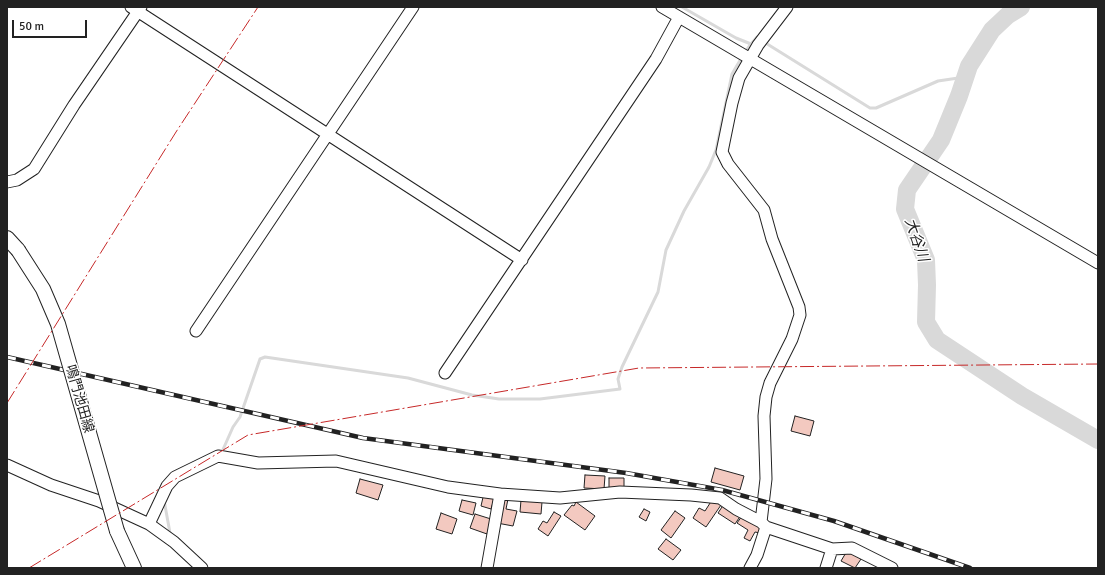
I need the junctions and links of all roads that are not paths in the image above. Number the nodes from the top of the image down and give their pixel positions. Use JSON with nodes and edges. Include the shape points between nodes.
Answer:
{"nodes":[{"id":1,"x":413,"y":7,"type":"edge"},
{"id":2,"x":662,"y":7,"type":"edge"},
{"id":3,"x":787,"y":7,"type":"edge"},
{"id":4,"x":137,"y":9,"type":"edge"},
{"id":5,"x":679,"y":17,"type":"junction"},
{"id":6,"x":745,"y":56,"type":"junction"},
{"id":7,"x":329,"y":135,"type":"junction"},
{"id":8,"x":7,"y":182,"type":"edge"},
{"id":9,"x":7,"y":238,"type":"edge"},
{"id":10,"x":522,"y":260,"type":"junction"},
{"id":11,"x":1098,"y":264,"type":"edge"},
{"id":12,"x":196,"y":331,"type":"dead end"},
{"id":13,"x":445,"y":373,"type":"dead end"},
{"id":14,"x":7,"y":465,"type":"edge"},
{"id":15,"x":500,"y":494,"type":"junction"},
{"id":16,"x":149,"y":524,"type":"junction"},
{"id":17,"x":763,"y":524,"type":"junction"},
{"id":18,"x":832,"y":549,"type":"junction"},
{"id":19,"x":134,"y":568,"type":"edge"},
{"id":20,"x":202,"y":568,"type":"edge"},
{"id":21,"x":486,"y":568,"type":"edge"},
{"id":22,"x":750,"y":568,"type":"edge"},
{"id":23,"x":826,"y":568,"type":"edge"},
{"id":24,"x":892,"y":568,"type":"edge"}],
"edges":[{"from":1,"to":7,"type":"street"},
{"from":2,"to":5,"type":"street"},
{"from":3,"to":6,"type":"street","via":[[758,45]]},
{"from":4,"to":7,"type":"street"},
{"from":4,"to":8,"type":"street","via":[[34,169],[17,180]]},
{"from":5,"to":6,"type":"street"},
{"from":5,"to":10,"type":"street","via":[[656,59]]},
{"from":6,"to":11,"type":"street"},
{"from":6,"to":17,"type":"street","via":[[722,152],[728,164],[764,210],[800,315],[766,397]]},
{"from":7,"to":10,"type":"street"},
{"from":7,"to":12,"type":"street"},
{"from":9,"to":19,"type":"main road","name":"鳴門池田線","bridge":true,"via":[[18,250],[43,289],[58,324],[117,531]]},
{"from":10,"to":13,"type":"street"},
{"from":14,"to":16,"type":"street","via":[[51,485],[99,501]]},
{"from":15,"to":16,"type":"street","via":[[448,487],[336,460],[258,463],[218,456],[175,477],[167,486]]},
{"from":15,"to":17,"type":"street","via":[[560,498],[620,492],[691,494],[720,498]]},
{"from":15,"to":21,"type":"street"},
{"from":16,"to":20,"type":"street","via":[[174,542]]},
{"from":17,"to":18,"type":"street"},
{"from":17,"to":22,"type":"street","via":[[758,555]]},
{"from":18,"to":23,"type":"street"},
{"from":18,"to":24,"type":"street","via":[[852,548]]}]}
